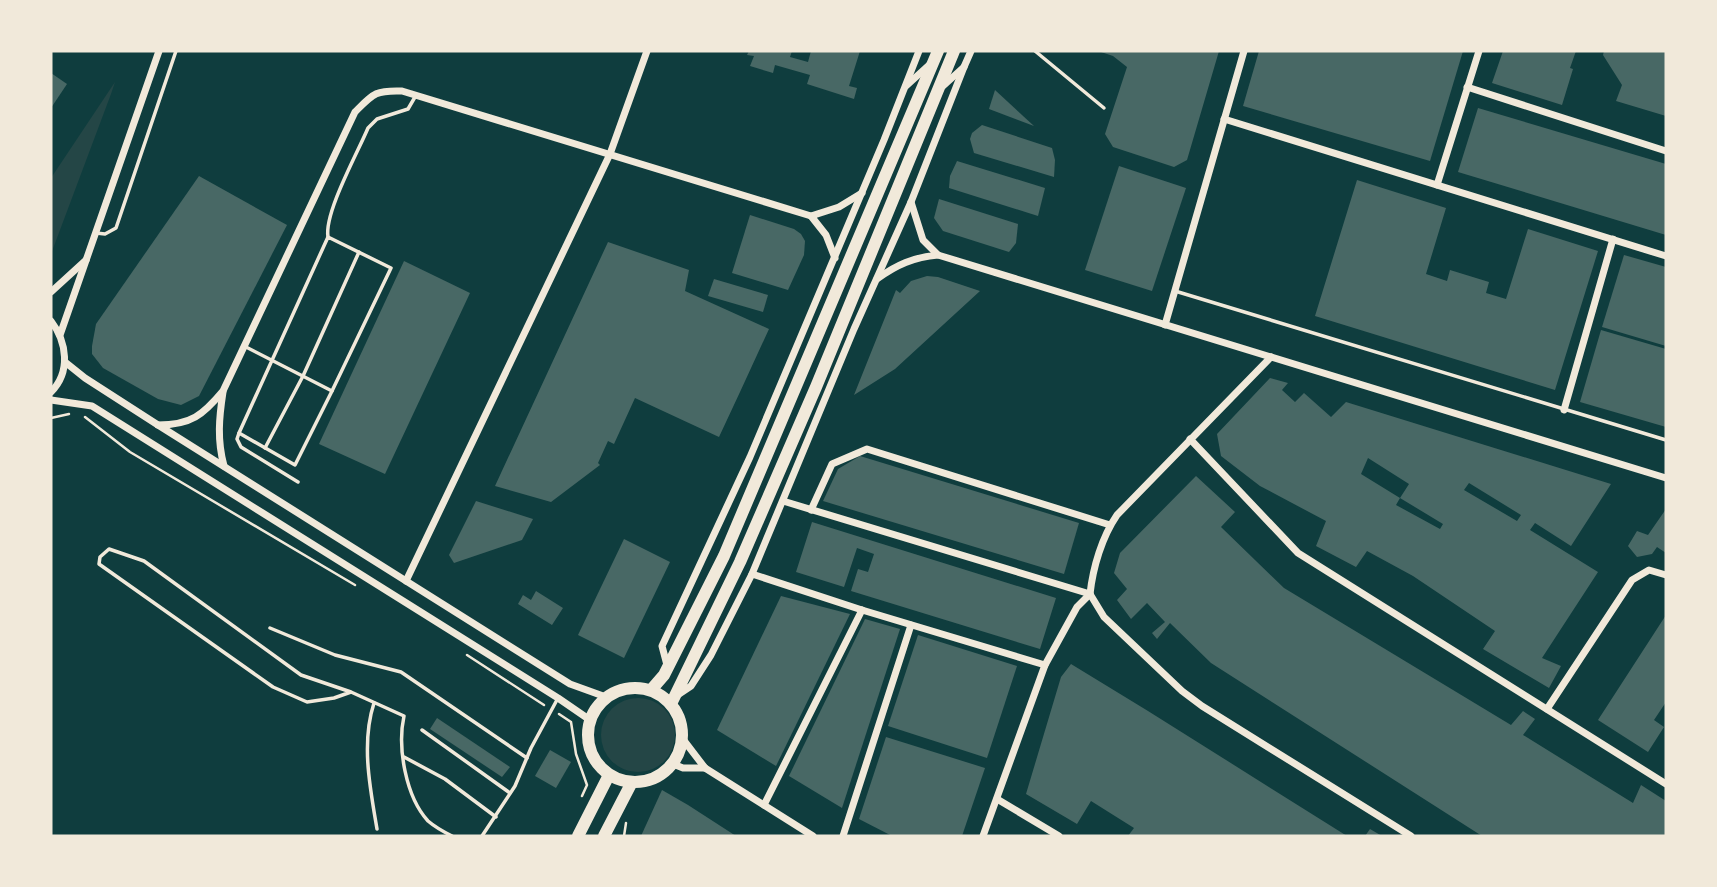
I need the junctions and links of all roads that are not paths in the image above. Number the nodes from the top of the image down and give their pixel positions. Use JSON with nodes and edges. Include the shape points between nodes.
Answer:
{"nodes":[{"id":1,"x":159,"y":51,"type":"edge"},
{"id":2,"x":176,"y":51,"type":"edge"},
{"id":3,"x":647,"y":51,"type":"edge"},
{"id":4,"x":919,"y":51,"type":"edge"},
{"id":5,"x":954,"y":51,"type":"edge"},
{"id":6,"x":971,"y":51,"type":"edge"},
{"id":7,"x":1035,"y":51,"type":"edge"},
{"id":8,"x":1244,"y":51,"type":"edge"},
{"id":9,"x":1479,"y":51,"type":"edge"},
{"id":10,"x":936,"y":56,"type":"edge"},
{"id":11,"x":964,"y":67,"type":"junction"},
{"id":12,"x":1467,"y":87,"type":"junction"},
{"id":13,"x":903,"y":89,"type":"junction"},
{"id":14,"x":937,"y":91,"type":"junction"},
{"id":15,"x":416,"y":95,"type":"junction"},
{"id":16,"x":1104,"y":108,"type":"dead end"},
{"id":17,"x":1224,"y":119,"type":"junction"},
{"id":18,"x":1666,"y":151,"type":"edge"},
{"id":19,"x":610,"y":154,"type":"junction"},
{"id":20,"x":1437,"y":185,"type":"junction"},
{"id":21,"x":862,"y":193,"type":"junction"},
{"id":22,"x":911,"y":202,"type":"junction"},
{"id":23,"x":811,"y":216,"type":"junction"},
{"id":24,"x":96,"y":233,"type":"junction"},
{"id":25,"x":328,"y":237,"type":"junction"},
{"id":26,"x":1613,"y":239,"type":"junction"},
{"id":27,"x":359,"y":252,"type":"junction"},
{"id":28,"x":938,"y":255,"type":"junction"},
{"id":29,"x":1666,"y":256,"type":"edge"},
{"id":30,"x":835,"y":258,"type":"junction"},
{"id":31,"x":86,"y":259,"type":"junction"},
{"id":32,"x":877,"y":280,"type":"junction"},
{"id":33,"x":1175,"y":291,"type":"junction"},
{"id":34,"x":51,"y":292,"type":"edge"},
{"id":35,"x":51,"y":321,"type":"edge"},
{"id":36,"x":1166,"y":325,"type":"junction"},
{"id":37,"x":60,"y":335,"type":"junction"},
{"id":38,"x":244,"y":346,"type":"junction"},
{"id":39,"x":1271,"y":357,"type":"junction"},
{"id":40,"x":272,"y":361,"type":"junction"},
{"id":41,"x":65,"y":362,"type":"junction"},
{"id":42,"x":303,"y":376,"type":"junction"},
{"id":43,"x":223,"y":391,"type":"junction"},
{"id":44,"x":332,"y":391,"type":"junction"},
{"id":45,"x":51,"y":392,"type":"edge"},
{"id":46,"x":51,"y":400,"type":"edge"},
{"id":47,"x":1564,"y":410,"type":"junction"},
{"id":48,"x":158,"y":425,"type":"junction"},
{"id":49,"x":239,"y":433,"type":"junction"},
{"id":50,"x":1190,"y":439,"type":"junction"},
{"id":51,"x":1666,"y":440,"type":"edge"},
{"id":52,"x":265,"y":448,"type":"junction"},
{"id":53,"x":224,"y":466,"type":"junction"},
{"id":54,"x":1666,"y":478,"type":"edge"},
{"id":55,"x":298,"y":482,"type":"dead end"},
{"id":56,"x":783,"y":501,"type":"junction"},
{"id":57,"x":811,"y":510,"type":"junction"},
{"id":58,"x":1110,"y":525,"type":"junction"},
{"id":59,"x":752,"y":573,"type":"junction"},
{"id":60,"x":1666,"y":575,"type":"edge"},
{"id":61,"x":406,"y":581,"type":"junction"},
{"id":62,"x":1090,"y":594,"type":"junction"},
{"id":63,"x":862,"y":610,"type":"junction"},
{"id":64,"x":911,"y":625,"type":"junction"},
{"id":65,"x":270,"y":628,"type":"dead end"},
{"id":66,"x":1045,"y":665,"type":"junction"},
{"id":67,"x":668,"y":667,"type":"junction"},
{"id":68,"x":651,"y":690,"type":"junction"},
{"id":69,"x":351,"y":692,"type":"junction"},
{"id":70,"x":606,"y":697,"type":"junction"},
{"id":71,"x":558,"y":698,"type":"junction"},
{"id":72,"x":673,"y":700,"type":"junction"},
{"id":73,"x":374,"y":703,"type":"junction"},
{"id":74,"x":1547,"y":709,"type":"junction"},
{"id":75,"x":590,"y":720,"type":"junction"},
{"id":76,"x":422,"y":730,"type":"dead end"},
{"id":77,"x":682,"y":738,"type":"junction"},
{"id":78,"x":403,"y":756,"type":"junction"},
{"id":79,"x":527,"y":758,"type":"junction"},
{"id":80,"x":673,"y":764,"type":"junction"},
{"id":81,"x":705,"y":768,"type":"junction"},
{"id":82,"x":609,"y":775,"type":"junction"},
{"id":83,"x":632,"y":782,"type":"junction"},
{"id":84,"x":1666,"y":784,"type":"edge"},
{"id":85,"x":510,"y":793,"type":"junction"},
{"id":86,"x":998,"y":799,"type":"junction"},
{"id":87,"x":764,"y":805,"type":"junction"},
{"id":88,"x":496,"y":817,"type":"junction"},
{"id":89,"x":377,"y":829,"type":"dead end"},
{"id":90,"x":452,"y":836,"type":"edge"},
{"id":91,"x":482,"y":836,"type":"edge"},
{"id":92,"x":578,"y":836,"type":"edge"},
{"id":93,"x":604,"y":836,"type":"edge"},
{"id":94,"x":813,"y":836,"type":"edge"},
{"id":95,"x":843,"y":836,"type":"edge"},
{"id":96,"x":983,"y":836,"type":"edge"},
{"id":97,"x":1059,"y":836,"type":"edge"},
{"id":98,"x":1411,"y":836,"type":"edge"}],
"edges":[{"from":1,"to":24,"type":"street"},
{"from":2,"to":24,"type":"lane","via":[[116,228]]},
{"from":3,"to":19,"type":"street"},
{"from":4,"to":13,"type":"street"},
{"from":5,"to":14,"type":"main road"},
{"from":6,"to":11,"type":"street"},
{"from":7,"to":16,"type":"lane"},
{"from":8,"to":17,"type":"street"},
{"from":9,"to":12,"type":"street"},
{"from":10,"to":13,"type":"street"},
{"from":10,"to":67,"type":"main road","via":[[724,556]]},
{"from":11,"to":14,"type":"street"},
{"from":11,"to":22,"type":"street"},
{"from":12,"to":18,"type":"street"},
{"from":12,"to":20,"type":"street"},
{"from":13,"to":21,"type":"street"},
{"from":14,"to":72,"type":"main road","via":[[811,399]]},
{"from":15,"to":19,"type":"street"},
{"from":15,"to":25,"type":"lane","via":[[408,109],[377,119],[368,128],[332,210]]},
{"from":15,"to":38,"type":"street","via":[[382,90],[355,113]]},
{"from":17,"to":20,"type":"street"},
{"from":17,"to":33,"type":"street"},
{"from":19,"to":23,"type":"street"},
{"from":19,"to":61,"type":"street"},
{"from":20,"to":26,"type":"street"},
{"from":21,"to":23,"type":"street"},
{"from":21,"to":30,"type":"street"},
{"from":22,"to":28,"type":"street","via":[[923,240]]},
{"from":22,"to":32,"type":"street"},
{"from":23,"to":30,"type":"street","via":[[826,235]]},
{"from":24,"to":31,"type":"street"},
{"from":25,"to":27,"type":"lane"},
{"from":25,"to":40,"type":"lane"},
{"from":26,"to":29,"type":"street"},
{"from":26,"to":47,"type":"street"},
{"from":27,"to":42,"type":"lane"},
{"from":27,"to":44,"type":"lane","via":[[391,268]]},
{"from":28,"to":32,"type":"street","via":[[917,257]]},
{"from":28,"to":36,"type":"street"},
{"from":30,"to":67,"type":"street","via":[[662,646]]},
{"from":31,"to":34,"type":"street"},
{"from":31,"to":37,"type":"street"},
{"from":32,"to":56,"type":"street"},
{"from":33,"to":36,"type":"street"},
{"from":33,"to":47,"type":"lane"},
{"from":35,"to":37,"type":"street"},
{"from":36,"to":39,"type":"street"},
{"from":37,"to":41,"type":"street"},
{"from":38,"to":40,"type":"lane"},
{"from":38,"to":43,"type":"street"},
{"from":39,"to":50,"type":"street"},
{"from":39,"to":54,"type":"street"},
{"from":40,"to":42,"type":"lane"},
{"from":40,"to":49,"type":"lane"},
{"from":41,"to":45,"type":"street"},
{"from":41,"to":48,"type":"street"},
{"from":42,"to":44,"type":"lane"},
{"from":42,"to":52,"type":"lane"},
{"from":43,"to":48,"type":"street","via":[[194,419]]},
{"from":43,"to":53,"type":"street","via":[[218,424]]},
{"from":44,"to":52,"type":"lane","via":[[295,465]]},
{"from":46,"to":71,"type":"street","via":[[92,406]]},
{"from":47,"to":51,"type":"lane"},
{"from":48,"to":53,"type":"street"},
{"from":49,"to":52,"type":"lane"},
{"from":49,"to":55,"type":"lane","via":[[241,447]]},
{"from":50,"to":58,"type":"street"},
{"from":50,"to":74,"type":"street","via":[[1298,553]]},
{"from":53,"to":61,"type":"street"},
{"from":56,"to":57,"type":"street"},
{"from":56,"to":59,"type":"street"},
{"from":57,"to":58,"type":"street","via":[[832,464],[867,449]]},
{"from":57,"to":62,"type":"street"},
{"from":58,"to":62,"type":"street"},
{"from":59,"to":63,"type":"street"},
{"from":59,"to":72,"type":"street","via":[[711,655],[691,686]]},
{"from":60,"to":74,"type":"street","via":[[1649,570],[1632,580]]},
{"from":61,"to":70,"type":"street","via":[[570,684]]},
{"from":62,"to":66,"type":"street","via":[[1077,607]]},
{"from":62,"to":98,"type":"street","via":[[1104,617],[1192,698]]},
{"from":63,"to":64,"type":"street"},
{"from":63,"to":87,"type":"street"},
{"from":64,"to":66,"type":"street"},
{"from":64,"to":95,"type":"street"},
{"from":65,"to":79,"type":"lane","via":[[334,655],[401,672]]},
{"from":66,"to":86,"type":"street"},
{"from":67,"to":68,"type":"main road"},
{"from":68,"to":70,"type":"main road","via":[[629,688]]},
{"from":68,"to":72,"type":"main road"},
{"from":69,"to":69,"type":"lane","via":[[307,702],[273,687],[99,564],[100,557],[109,550],[145,561],[301,675]]},
{"from":69,"to":73,"type":"lane"},
{"from":70,"to":75,"type":"main road"},
{"from":71,"to":75,"type":"street"},
{"from":71,"to":79,"type":"lane"},
{"from":72,"to":77,"type":"main road"},
{"from":73,"to":78,"type":"lane","via":[[404,716],[400,732]]},
{"from":73,"to":89,"type":"lane","via":[[367,754]]},
{"from":74,"to":84,"type":"street"},
{"from":75,"to":82,"type":"main road","via":[[591,754]]},
{"from":76,"to":85,"type":"lane"},
{"from":77,"to":80,"type":"main road"},
{"from":77,"to":81,"type":"street"},
{"from":78,"to":88,"type":"lane","via":[[445,779]]},
{"from":78,"to":90,"type":"lane","via":[[412,800],[430,823]]},
{"from":79,"to":85,"type":"lane"},
{"from":80,"to":81,"type":"street"},
{"from":80,"to":83,"type":"main road","via":[[650,780]]},
{"from":81,"to":87,"type":"street"},
{"from":82,"to":83,"type":"main road"},
{"from":82,"to":92,"type":"main road"},
{"from":83,"to":93,"type":"main road"},
{"from":85,"to":88,"type":"lane"},
{"from":86,"to":96,"type":"street"},
{"from":86,"to":97,"type":"street"},
{"from":87,"to":94,"type":"street"},
{"from":88,"to":91,"type":"lane"}]}
